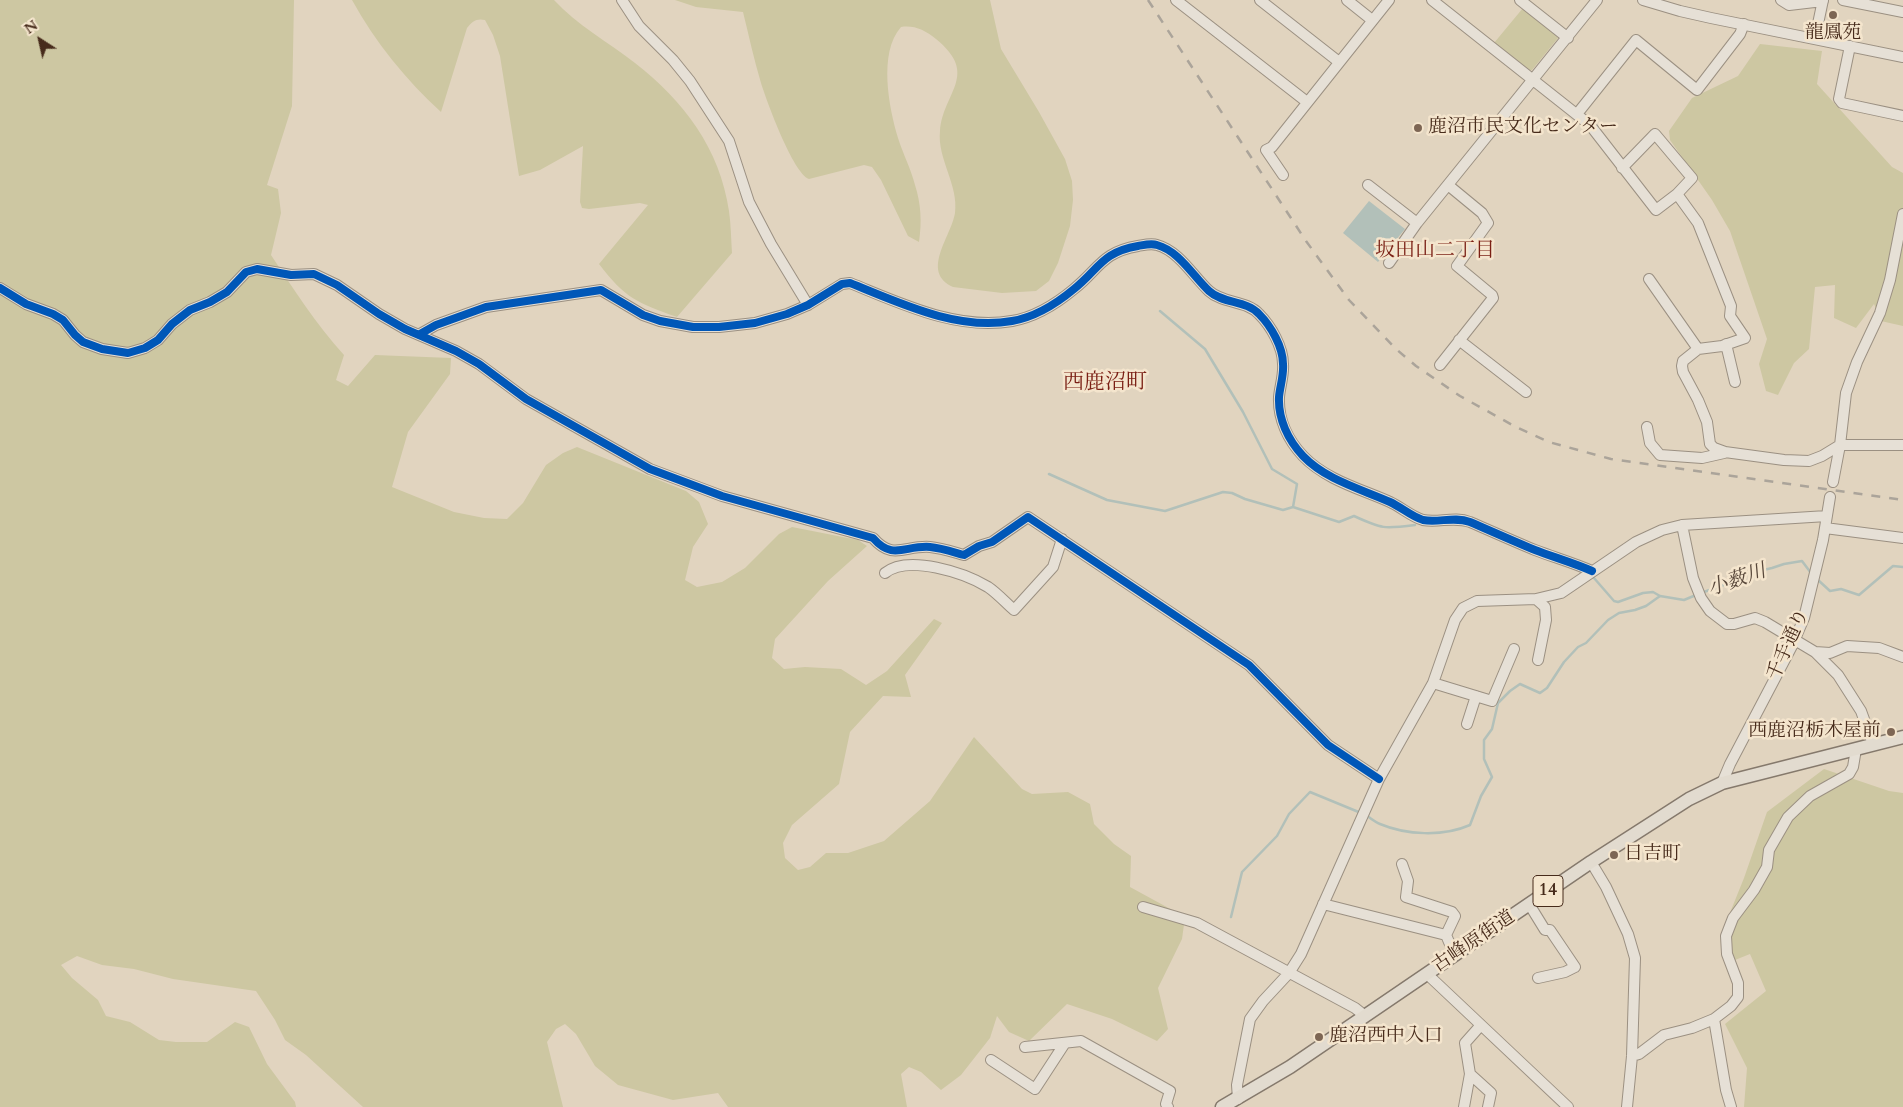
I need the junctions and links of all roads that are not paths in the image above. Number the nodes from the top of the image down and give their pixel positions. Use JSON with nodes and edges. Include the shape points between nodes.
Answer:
{"nodes":[{"id":1,"x":622,"y":0,"type":"edge"},
{"id":2,"x":1176,"y":0,"type":"edge"},
{"id":3,"x":1260,"y":0,"type":"edge"},
{"id":4,"x":1347,"y":0,"type":"edge"},
{"id":5,"x":1389,"y":0,"type":"edge"},
{"id":6,"x":1432,"y":0,"type":"edge"},
{"id":7,"x":1520,"y":0,"type":"edge"},
{"id":8,"x":1597,"y":0,"type":"edge"},
{"id":9,"x":1643,"y":0,"type":"edge"},
{"id":10,"x":1781,"y":0,"type":"edge"},
{"id":11,"x":1843,"y":0,"type":"edge"},
{"id":12,"x":1823,"y":1,"type":"edge"},
{"id":13,"x":1903,"y":12,"type":"edge"},
{"id":14,"x":1372,"y":20,"type":"junction"},
{"id":15,"x":1744,"y":24,"type":"junction"},
{"id":16,"x":1568,"y":38,"type":"junction"},
{"id":17,"x":1815,"y":38,"type":"junction"},
{"id":18,"x":1850,"y":46,"type":"junction"},
{"id":19,"x":1903,"y":57,"type":"edge"},
{"id":20,"x":1339,"y":62,"type":"junction"},
{"id":21,"x":1533,"y":80,"type":"junction"},
{"id":22,"x":1307,"y":102,"type":"junction"},
{"id":23,"x":1577,"y":114,"type":"junction"},
{"id":24,"x":1903,"y":116,"type":"edge"},
{"id":25,"x":1622,"y":168,"type":"junction"},
{"id":26,"x":1283,"y":175,"type":"dead end"},
{"id":27,"x":1368,"y":185,"type":"dead end"},
{"id":28,"x":1448,"y":185,"type":"junction"},
{"id":29,"x":1677,"y":194,"type":"junction"},
{"id":30,"x":1903,"y":214,"type":"edge"},
{"id":31,"x":1417,"y":224,"type":"junction"},
{"id":32,"x":1390,"y":263,"type":"dead end"},
{"id":33,"x":1649,"y":279,"type":"dead end"},
{"id":34,"x":0,"y":288,"type":"edge"},
{"id":35,"x":808,"y":305,"type":"junction"},
{"id":36,"x":420,"y":334,"type":"junction"},
{"id":37,"x":1459,"y":340,"type":"junction"},
{"id":38,"x":1726,"y":344,"type":"junction"},
{"id":39,"x":1698,"y":349,"type":"junction"},
{"id":40,"x":1440,"y":365,"type":"dead end"},
{"id":41,"x":1735,"y":382,"type":"dead end"},
{"id":42,"x":1526,"y":392,"type":"dead end"},
{"id":43,"x":1648,"y":427,"type":"dead end"},
{"id":44,"x":1840,"y":445,"type":"junction"},
{"id":45,"x":1903,"y":445,"type":"edge"},
{"id":46,"x":1727,"y":452,"type":"junction"},
{"id":47,"x":1832,"y":482,"type":"dead end"},
{"id":48,"x":1830,"y":496,"type":"dead end"},
{"id":49,"x":1828,"y":516,"type":"junction"},
{"id":50,"x":1682,"y":525,"type":"junction"},
{"id":51,"x":1825,"y":528,"type":"junction"},
{"id":52,"x":1903,"y":538,"type":"edge"},
{"id":53,"x":1062,"y":539,"type":"junction"},
{"id":54,"x":1592,"y":572,"type":"junction"},
{"id":55,"x":885,"y":573,"type":"dead end"},
{"id":56,"x":1536,"y":599,"type":"junction"},
{"id":57,"x":1794,"y":639,"type":"junction"},
{"id":58,"x":1514,"y":649,"type":"dead end"},
{"id":59,"x":1815,"y":652,"type":"junction"},
{"id":60,"x":1903,"y":657,"type":"edge"},
{"id":61,"x":1538,"y":660,"type":"dead end"},
{"id":62,"x":1433,"y":683,"type":"junction"},
{"id":63,"x":1476,"y":696,"type":"junction"},
{"id":64,"x":1468,"y":724,"type":"dead end"},
{"id":65,"x":1903,"y":736,"type":"edge"},
{"id":66,"x":1873,"y":744,"type":"junction"},
{"id":67,"x":1856,"y":749,"type":"junction"},
{"id":68,"x":1380,"y":779,"type":"junction"},
{"id":69,"x":1722,"y":783,"type":"junction"},
{"id":70,"x":1591,"y":862,"type":"junction"},
{"id":71,"x":1402,"y":864,"type":"dead end"},
{"id":72,"x":1323,"y":904,"type":"junction"},
{"id":73,"x":1529,"y":904,"type":"junction"},
{"id":74,"x":1143,"y":907,"type":"dead end"},
{"id":75,"x":1446,"y":935,"type":"junction"},
{"id":76,"x":1456,"y":954,"type":"junction"},
{"id":77,"x":1289,"y":973,"type":"junction"},
{"id":78,"x":1427,"y":974,"type":"junction"},
{"id":79,"x":1538,"y":978,"type":"dead end"},
{"id":80,"x":1365,"y":1016,"type":"junction"},
{"id":81,"x":1714,"y":1019,"type":"junction"},
{"id":82,"x":1482,"y":1025,"type":"junction"},
{"id":83,"x":1065,"y":1043,"type":"junction"},
{"id":84,"x":1025,"y":1047,"type":"dead end"},
{"id":85,"x":1632,"y":1056,"type":"junction"},
{"id":86,"x":991,"y":1060,"type":"dead end"},
{"id":87,"x":1470,"y":1074,"type":"junction"},
{"id":88,"x":1238,"y":1099,"type":"junction"},
{"id":89,"x":1168,"y":1107,"type":"edge"},
{"id":90,"x":1222,"y":1107,"type":"edge"},
{"id":91,"x":1464,"y":1107,"type":"edge"},
{"id":92,"x":1488,"y":1107,"type":"edge"},
{"id":93,"x":1568,"y":1107,"type":"edge"},
{"id":94,"x":1627,"y":1107,"type":"edge"},
{"id":95,"x":1731,"y":1107,"type":"edge"}],
"edges":[{"from":1,"to":35,"type":"street","via":[[639,26],[690,81],[729,140],[749,202]]},
{"from":2,"to":22,"type":"street"},
{"from":3,"to":20,"type":"street"},
{"from":4,"to":14,"type":"street"},
{"from":5,"to":14,"type":"street"},
{"from":6,"to":21,"type":"street"},
{"from":7,"to":16,"type":"street"},
{"from":8,"to":16,"type":"street"},
{"from":9,"to":15,"type":"street"},
{"from":10,"to":12,"type":"street","via":[[1789,5]]},
{"from":11,"to":13,"type":"street"},
{"from":12,"to":17,"type":"street"},
{"from":14,"to":20,"type":"street"},
{"from":15,"to":17,"type":"street"},
{"from":15,"to":23,"type":"street","via":[[1740,34],[1697,90],[1636,40]]},
{"from":16,"to":21,"type":"street"},
{"from":17,"to":18,"type":"street"},
{"from":18,"to":19,"type":"street"},
{"from":18,"to":24,"type":"street","via":[[1839,99],[1842,103]]},
{"from":20,"to":22,"type":"street"},
{"from":21,"to":23,"type":"street"},
{"from":21,"to":28,"type":"street"},
{"from":22,"to":26,"type":"street","via":[[1272,147],[1266,150]]},
{"from":23,"to":25,"type":"street","via":[[1590,125]]},
{"from":25,"to":29,"type":"street","via":[[1656,210]]},
{"from":25,"to":29,"type":"street","via":[[1655,134],[1692,178]]},
{"from":27,"to":31,"type":"street"},
{"from":28,"to":31,"type":"street"},
{"from":28,"to":37,"type":"street","via":[[1482,213],[1488,223],[1457,266],[1493,298]]},
{"from":29,"to":38,"type":"street","via":[[1698,223],[1731,306],[1730,316],[1745,338]]},
{"from":30,"to":44,"type":"street","via":[[1880,313],[1846,393]]},
{"from":31,"to":32,"type":"street"},
{"from":33,"to":39,"type":"street"},
{"from":34,"to":36,"type":"street","via":[[63,320],[84,342],[102,349],[128,352],[145,348],[158,340],[190,310],[210,302],[226,292],[246,272],[257,269],[291,275],[314,274],[325,278],[379,314]]},
{"from":35,"to":36,"type":"street","via":[[755,323],[720,328],[694,327],[643,315],[601,290],[486,307]]},
{"from":35,"to":54,"type":"street","via":[[842,284],[850,283],[930,314],[976,323],[1011,322],[1036,315],[1052,305],[1076,288],[1111,254],[1136,246],[1160,245],[1217,298],[1251,308],[1273,332],[1283,364],[1280,417],[1286,432],[1304,456],[1340,480],[1421,520],[1454,518],[1469,522]]},
{"from":36,"to":53,"type":"street","via":[[479,364],[526,399],[650,469],[722,496],[873,538],[882,548],[894,551],[931,547],[964,555],[992,542],[1028,517]]},
{"from":37,"to":40,"type":"street"},
{"from":37,"to":42,"type":"street"},
{"from":38,"to":39,"type":"street"},
{"from":38,"to":41,"type":"street"},
{"from":39,"to":46,"type":"street","via":[[1683,361],[1683,372],[1704,415],[1710,444]]},
{"from":43,"to":46,"type":"street","via":[[1650,443],[1660,455],[1702,458]]},
{"from":44,"to":45,"type":"street"},
{"from":44,"to":46,"type":"street","via":[[1809,461]]},
{"from":44,"to":47,"type":"street"},
{"from":48,"to":49,"type":"street","name":"千手通り"},
{"from":49,"to":50,"type":"street"},
{"from":49,"to":51,"type":"street","name":"千手通り"},
{"from":50,"to":54,"type":"street","via":[[1636,542]]},
{"from":50,"to":57,"type":"street","via":[[1693,578],[1710,611],[1727,624],[1755,618]]},
{"from":51,"to":52,"type":"street"},
{"from":51,"to":57,"type":"street","name":"千手通り","via":[[1811,596]]},
{"from":53,"to":55,"type":"street","via":[[1053,567],[1014,610],[989,587],[963,575],[924,565],[904,564]]},
{"from":53,"to":68,"type":"street","via":[[1249,665],[1328,745]]},
{"from":54,"to":56,"type":"street","via":[[1561,593]]},
{"from":56,"to":61,"type":"street","via":[[1545,607],[1546,620]]},
{"from":56,"to":62,"type":"street","via":[[1477,601],[1463,608],[1455,620]]},
{"from":57,"to":59,"type":"street"},
{"from":57,"to":69,"type":"street","name":"千手通り"},
{"from":58,"to":63,"type":"street","via":[[1492,701]]},
{"from":59,"to":60,"type":"street","via":[[1830,653],[1848,646],[1879,648]]},
{"from":59,"to":66,"type":"street","via":[[1838,675],[1861,711]]},
{"from":62,"to":63,"type":"street"},
{"from":62,"to":68,"type":"street"},
{"from":63,"to":64,"type":"street"},
{"from":65,"to":66,"type":"main road","name":"古峰原街道","number":"14"},
{"from":66,"to":67,"type":"main road","name":"古峰原街道","number":"14"},
{"from":67,"to":69,"type":"main road","name":"古峰原街道","number":"14"},
{"from":67,"to":81,"type":"street","via":[[1849,774],[1810,796],[1788,817],[1769,850],[1767,867],[1733,918],[1726,945],[1738,984],[1738,997]]},
{"from":68,"to":72,"type":"street"},
{"from":69,"to":70,"type":"main road","name":"古峰原街道","number":"14","via":[[1675,808]]},
{"from":70,"to":73,"type":"main road","name":"古峰原街道","number":"14"},
{"from":70,"to":85,"type":"street","via":[[1628,934],[1635,958]]},
{"from":71,"to":75,"type":"street","via":[[1408,881],[1406,897],[1452,912],[1455,916]]},
{"from":72,"to":75,"type":"street"},
{"from":72,"to":77,"type":"street"},
{"from":73,"to":76,"type":"main road","name":"古峰原街道","number":"14"},
{"from":73,"to":79,"type":"street","via":[[1575,967]]},
{"from":74,"to":77,"type":"street","via":[[1197,923]]},
{"from":75,"to":76,"type":"street"},
{"from":76,"to":78,"type":"main road","name":"古峰原街道","number":"14"},
{"from":77,"to":80,"type":"street"},
{"from":77,"to":88,"type":"street","via":[[1250,1019],[1237,1085]]},
{"from":78,"to":80,"type":"main road","name":"古峰原街道","number":"14"},
{"from":78,"to":82,"type":"street"},
{"from":80,"to":88,"type":"main road","name":"古峰原街道","number":"14"},
{"from":81,"to":85,"type":"street","via":[[1664,1035]]},
{"from":81,"to":95,"type":"street"},
{"from":82,"to":87,"type":"street","via":[[1465,1043]]},
{"from":82,"to":93,"type":"street"},
{"from":83,"to":84,"type":"street"},
{"from":83,"to":86,"type":"street","via":[[1035,1089]]},
{"from":83,"to":89,"type":"street","via":[[1081,1041],[1170,1091]]},
{"from":85,"to":94,"type":"street"},
{"from":87,"to":91,"type":"street"},
{"from":87,"to":92,"type":"street","via":[[1491,1093]]},
{"from":88,"to":90,"type":"main road","name":"古峰原街道","number":"14"}]}
